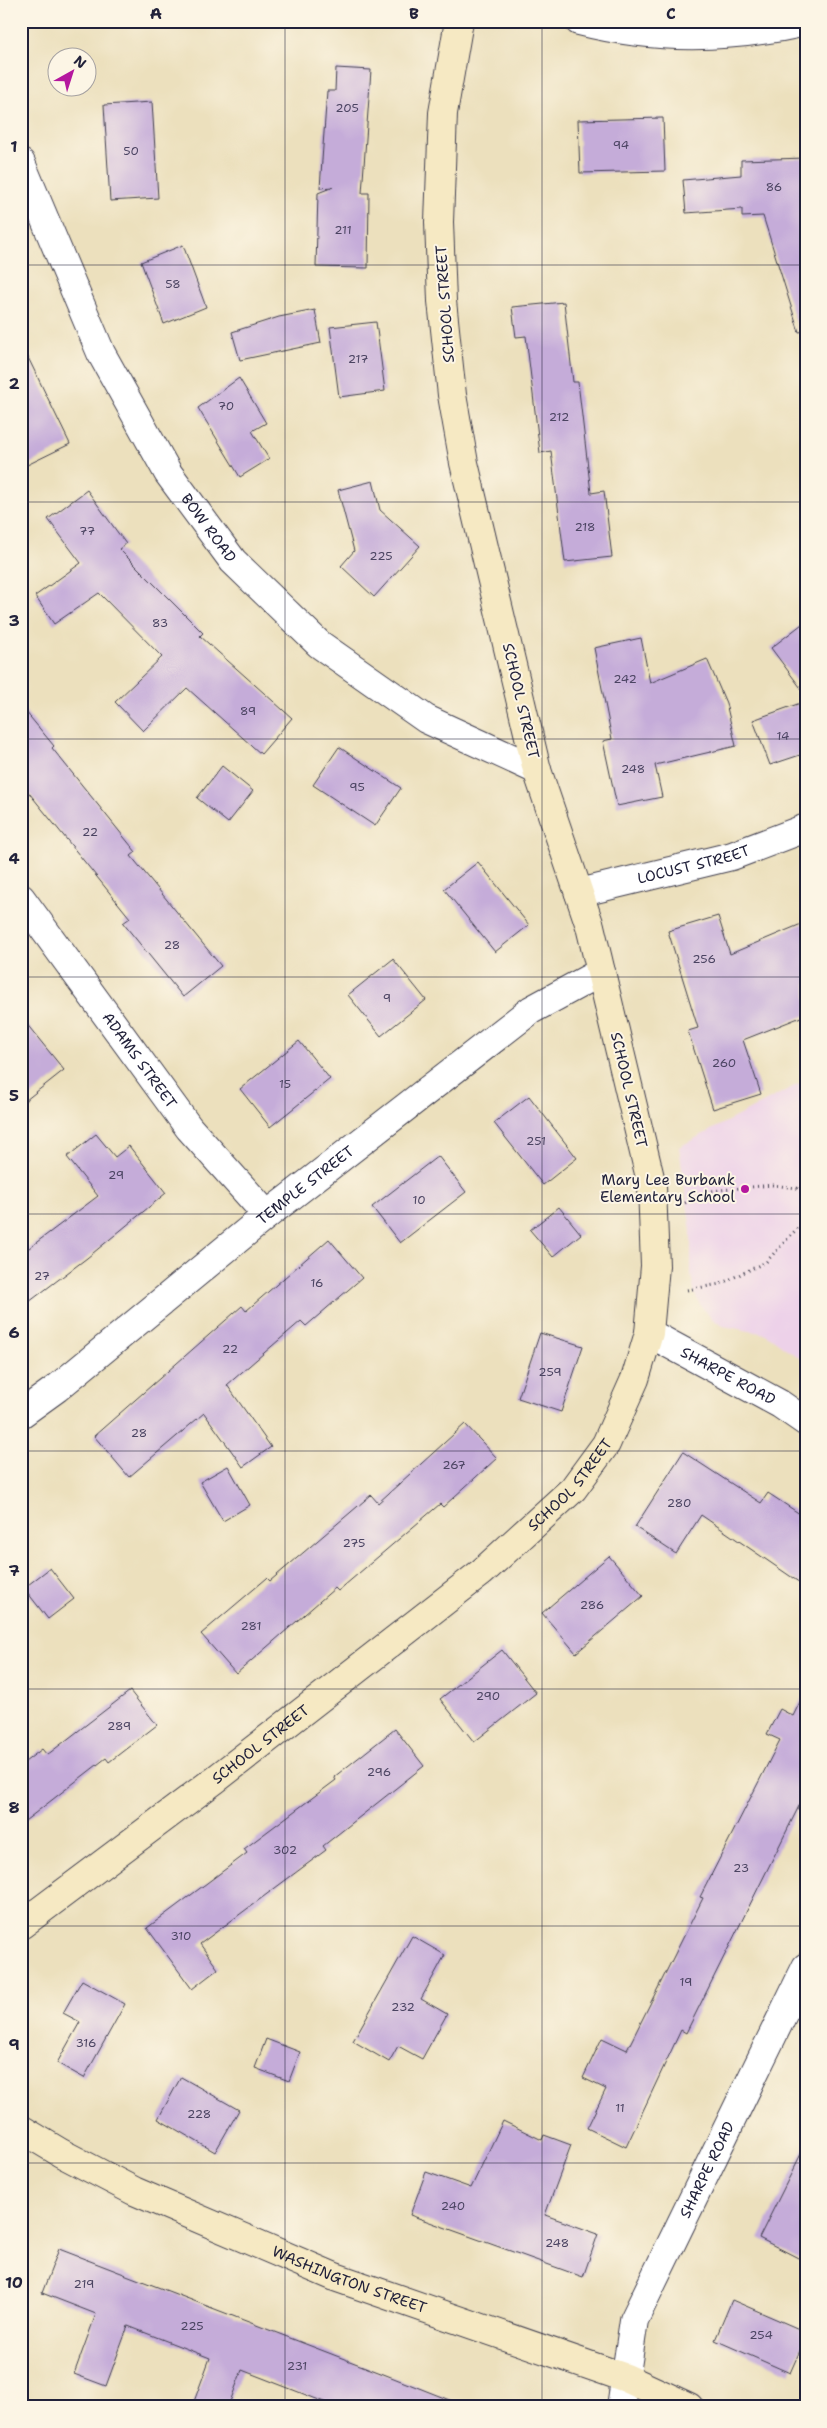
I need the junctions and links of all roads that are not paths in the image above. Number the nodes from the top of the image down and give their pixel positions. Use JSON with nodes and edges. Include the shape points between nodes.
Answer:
{"nodes":[{"id":1,"x":460,"y":21,"type":"edge"},
{"id":2,"x":579,"y":21,"type":"edge"},
{"id":3,"x":806,"y":22,"type":"edge"},
{"id":4,"x":21,"y":163,"type":"edge"},
{"id":5,"x":537,"y":770,"type":"junction"},
{"id":6,"x":806,"y":828,"type":"edge"},
{"id":7,"x":579,"y":893,"type":"junction"},
{"id":8,"x":21,"y":898,"type":"edge"},
{"id":9,"x":601,"y":972,"type":"junction"},
{"id":10,"x":267,"y":1215,"type":"junction"},
{"id":11,"x":648,"y":1334,"type":"junction"},
{"id":12,"x":21,"y":1414,"type":"edge"},
{"id":13,"x":806,"y":1422,"type":"edge"},
{"id":14,"x":21,"y":1925,"type":"edge"},
{"id":15,"x":806,"y":1967,"type":"edge"},
{"id":16,"x":21,"y":2129,"type":"edge"},
{"id":17,"x":626,"y":2378,"type":"junction"},
{"id":18,"x":621,"y":2407,"type":"edge"},
{"id":19,"x":689,"y":2407,"type":"edge"}],
"edges":[{"from":1,"to":5,"type":"street","name":"SCHOOL STREET","via":[[443,113],[439,222],[442,301],[451,386],[464,463]]},
{"from":2,"to":3,"type":"street","via":[[609,29],[707,37],[770,31]]},
{"from":4,"to":5,"type":"street","name":"BOW ROAD","via":[[101,353],[168,473],[233,561],[319,644],[426,719]]},
{"from":5,"to":7,"type":"street","name":"SCHOOL STREET"},
{"from":6,"to":7,"type":"street","name":"LOCUST STREET","via":[[732,856]]},
{"from":7,"to":9,"type":"street","name":"SCHOOL STREET"},
{"from":8,"to":10,"type":"street","name":"ADAMS STREET","via":[[189,1128]]},
{"from":9,"to":10,"type":"street","name":"TEMPLE STREET","via":[[531,1010]]},
{"from":9,"to":11,"type":"street","name":"SCHOOL STREET","via":[[652,1186],[655,1266]]},
{"from":10,"to":12,"type":"street","name":"TEMPLE STREET","via":[[58,1388]]},
{"from":11,"to":13,"type":"street","name":"SHARPE ROAD","via":[[780,1404]]},
{"from":11,"to":14,"type":"street","name":"SCHOOL STREET","via":[[635,1379],[606,1444],[573,1489],[482,1572],[216,1779]]},
{"from":15,"to":17,"type":"street","name":"SHARPE ROAD","via":[[634,2320]]},
{"from":16,"to":17,"type":"street","name":"WASHINGTON STREET","via":[[134,2191],[336,2277]]},
{"from":17,"to":18,"type":"street","name":"SHARPE ROAD"},
{"from":17,"to":19,"type":"street","name":"WASHINGTON STREET"}]}
